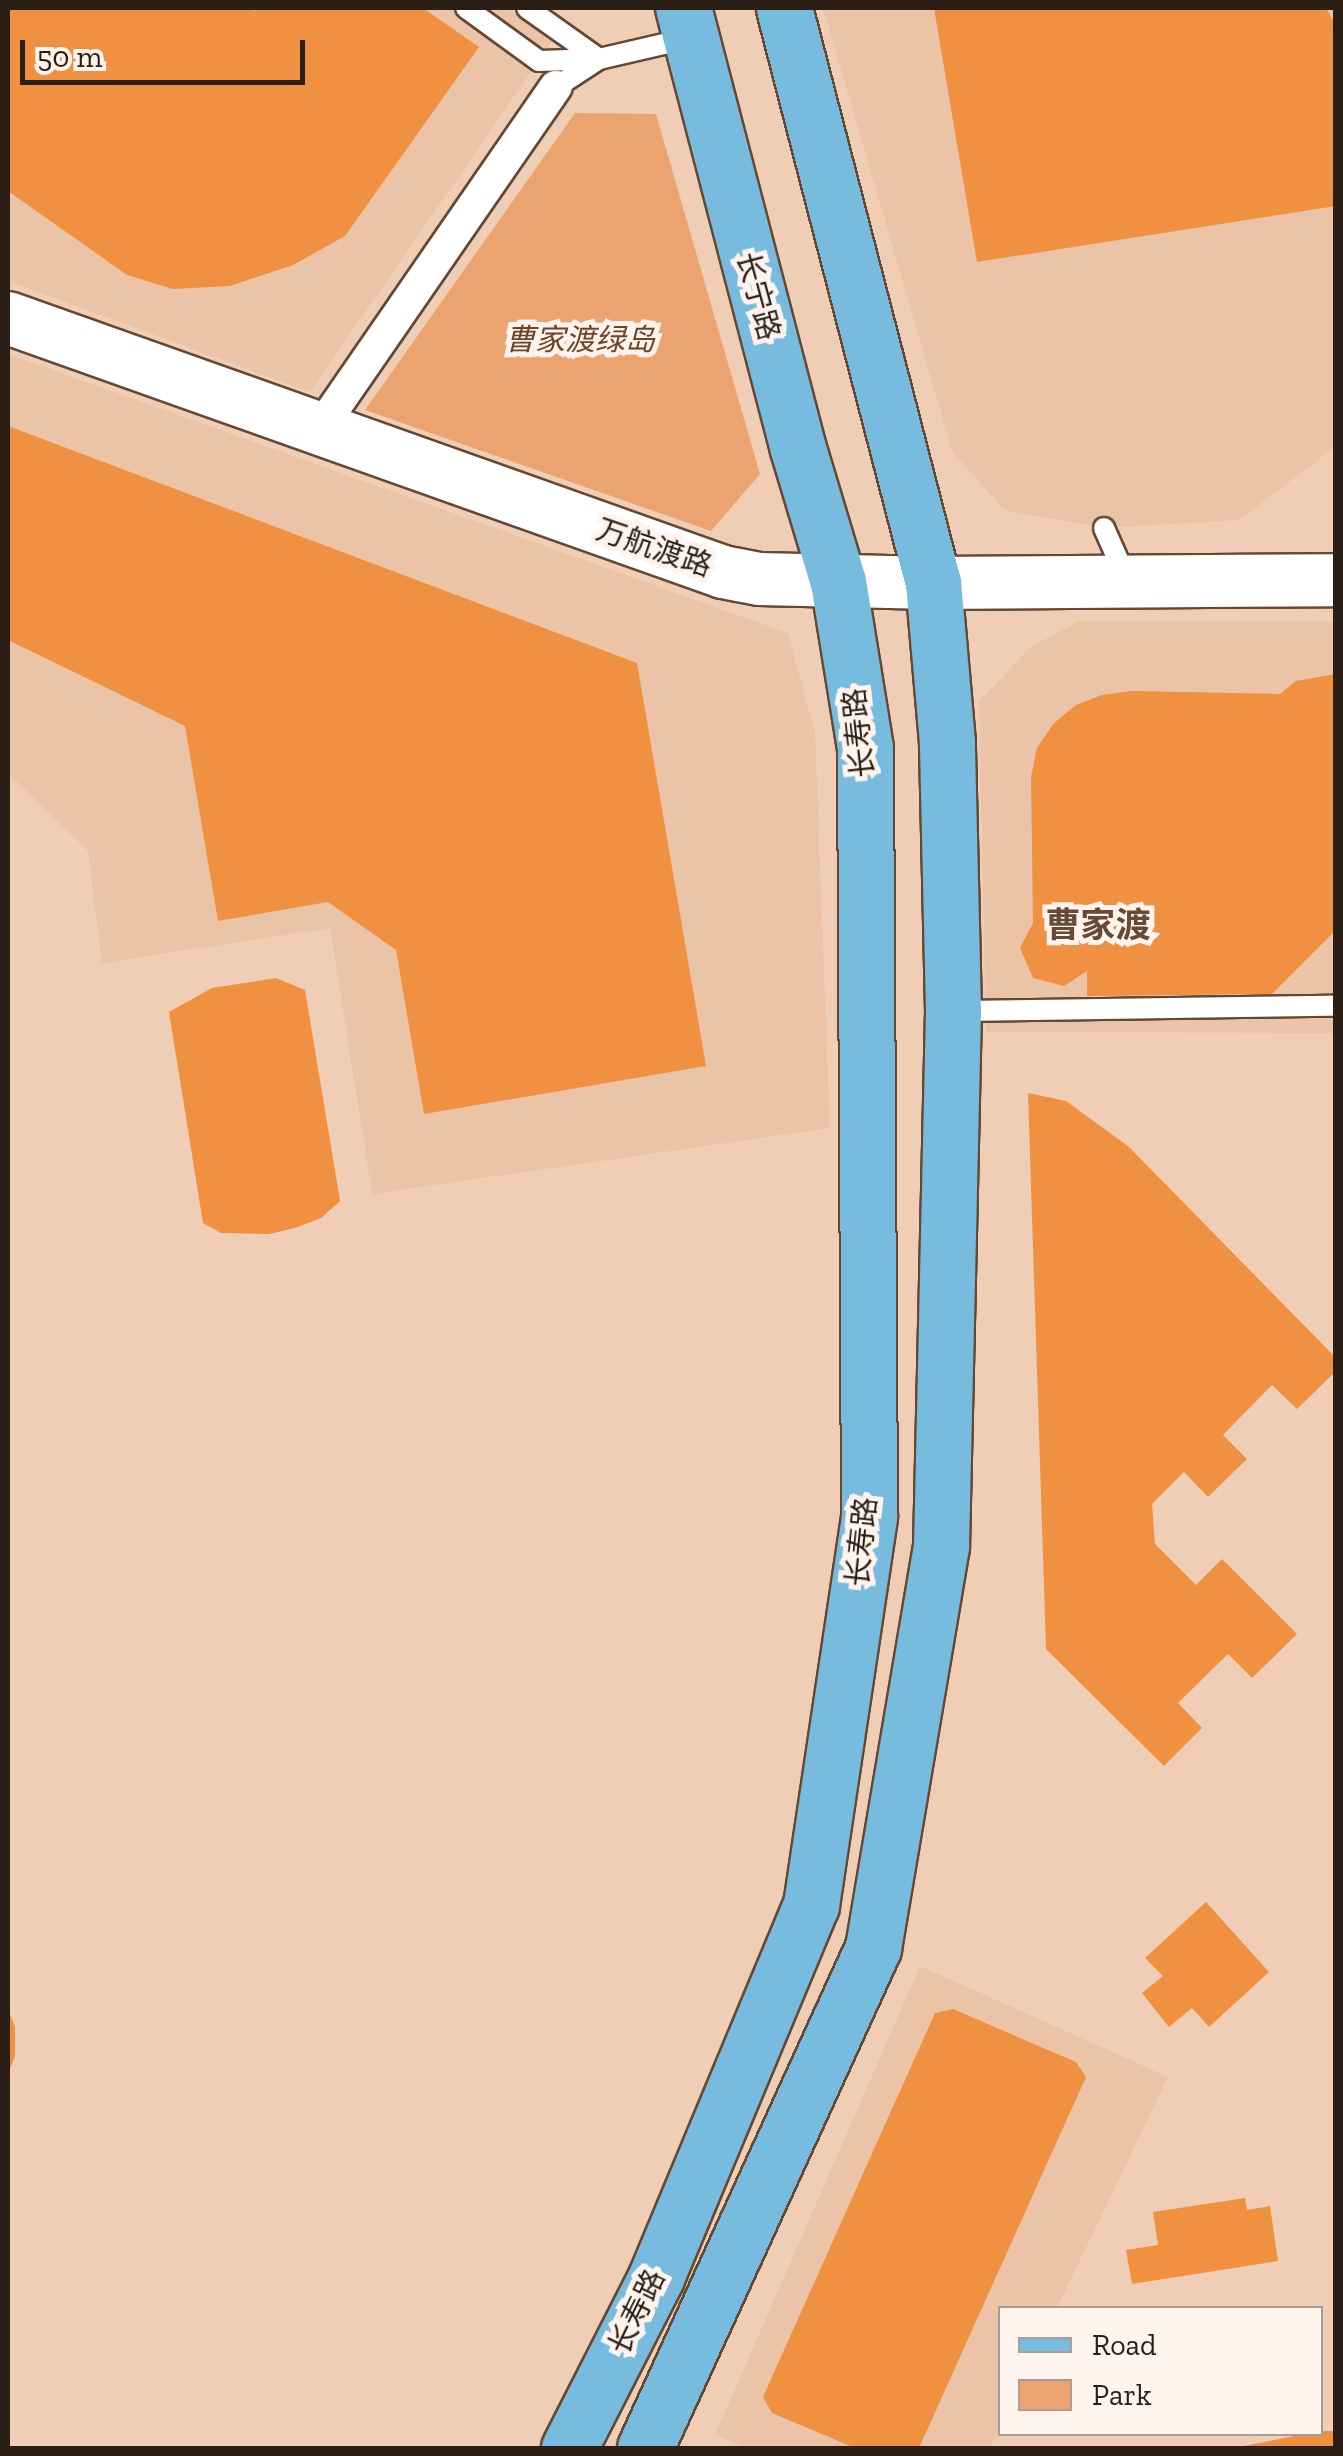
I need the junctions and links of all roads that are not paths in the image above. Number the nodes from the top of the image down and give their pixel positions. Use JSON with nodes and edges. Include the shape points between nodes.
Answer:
{"nodes":[{"id":1,"x":466,"y":8,"type":"edge"},
{"id":2,"x":528,"y":8,"type":"edge"},
{"id":3,"x":784,"y":8,"type":"edge"},
{"id":4,"x":687,"y":22,"type":"edge"},
{"id":5,"x":599,"y":60,"type":"junction"},
{"id":6,"x":556,"y":87,"type":"joint"},
{"id":7,"x":8,"y":318,"type":"edge"},
{"id":8,"x":319,"y":430,"type":"junction"},
{"id":9,"x":1104,"y":528,"type":"dead end"},
{"id":10,"x":1336,"y":580,"type":"edge"},
{"id":11,"x":838,"y":582,"type":"junction"},
{"id":12,"x":1128,"y":582,"type":"junction"},
{"id":13,"x":932,"y":583,"type":"junction"},
{"id":14,"x":1336,"y":1006,"type":"edge"},
{"id":15,"x":953,"y":1011,"type":"junction"},
{"id":16,"x":569,"y":2448,"type":"edge"},
{"id":17,"x":645,"y":2448,"type":"edge"}],
"edges":[{"from":1,"to":5,"type":"lane","via":[[539,61]]},
{"from":2,"to":5,"type":"lane"},
{"from":3,"to":13,"type":"main road"},
{"from":4,"to":5,"type":"lane"},
{"from":4,"to":11,"type":"main road","name":"长宁路"},
{"from":5,"to":6,"type":"lane"},
{"from":6,"to":8,"type":"street"},
{"from":7,"to":8,"type":"street","name":"万航渡路"},
{"from":8,"to":11,"type":"street","name":"万航渡路","via":[[723,572]]},
{"from":9,"to":12,"type":"lane"},
{"from":10,"to":12,"type":"street","name":"万航渡路"},
{"from":11,"to":13,"type":"street","name":"万航渡路"},
{"from":11,"to":16,"type":"main road","name":"长寿路","via":[[865,748],[866,1536],[811,1904],[656,2277]]},
{"from":12,"to":13,"type":"street","name":"万航渡路"},
{"from":13,"to":15,"type":"main road","name":"长寿路","via":[[947,742]]},
{"from":14,"to":15,"type":"lane"},
{"from":15,"to":17,"type":"main road","name":"长寿路","via":[[941,1546],[873,1948]]}]}
